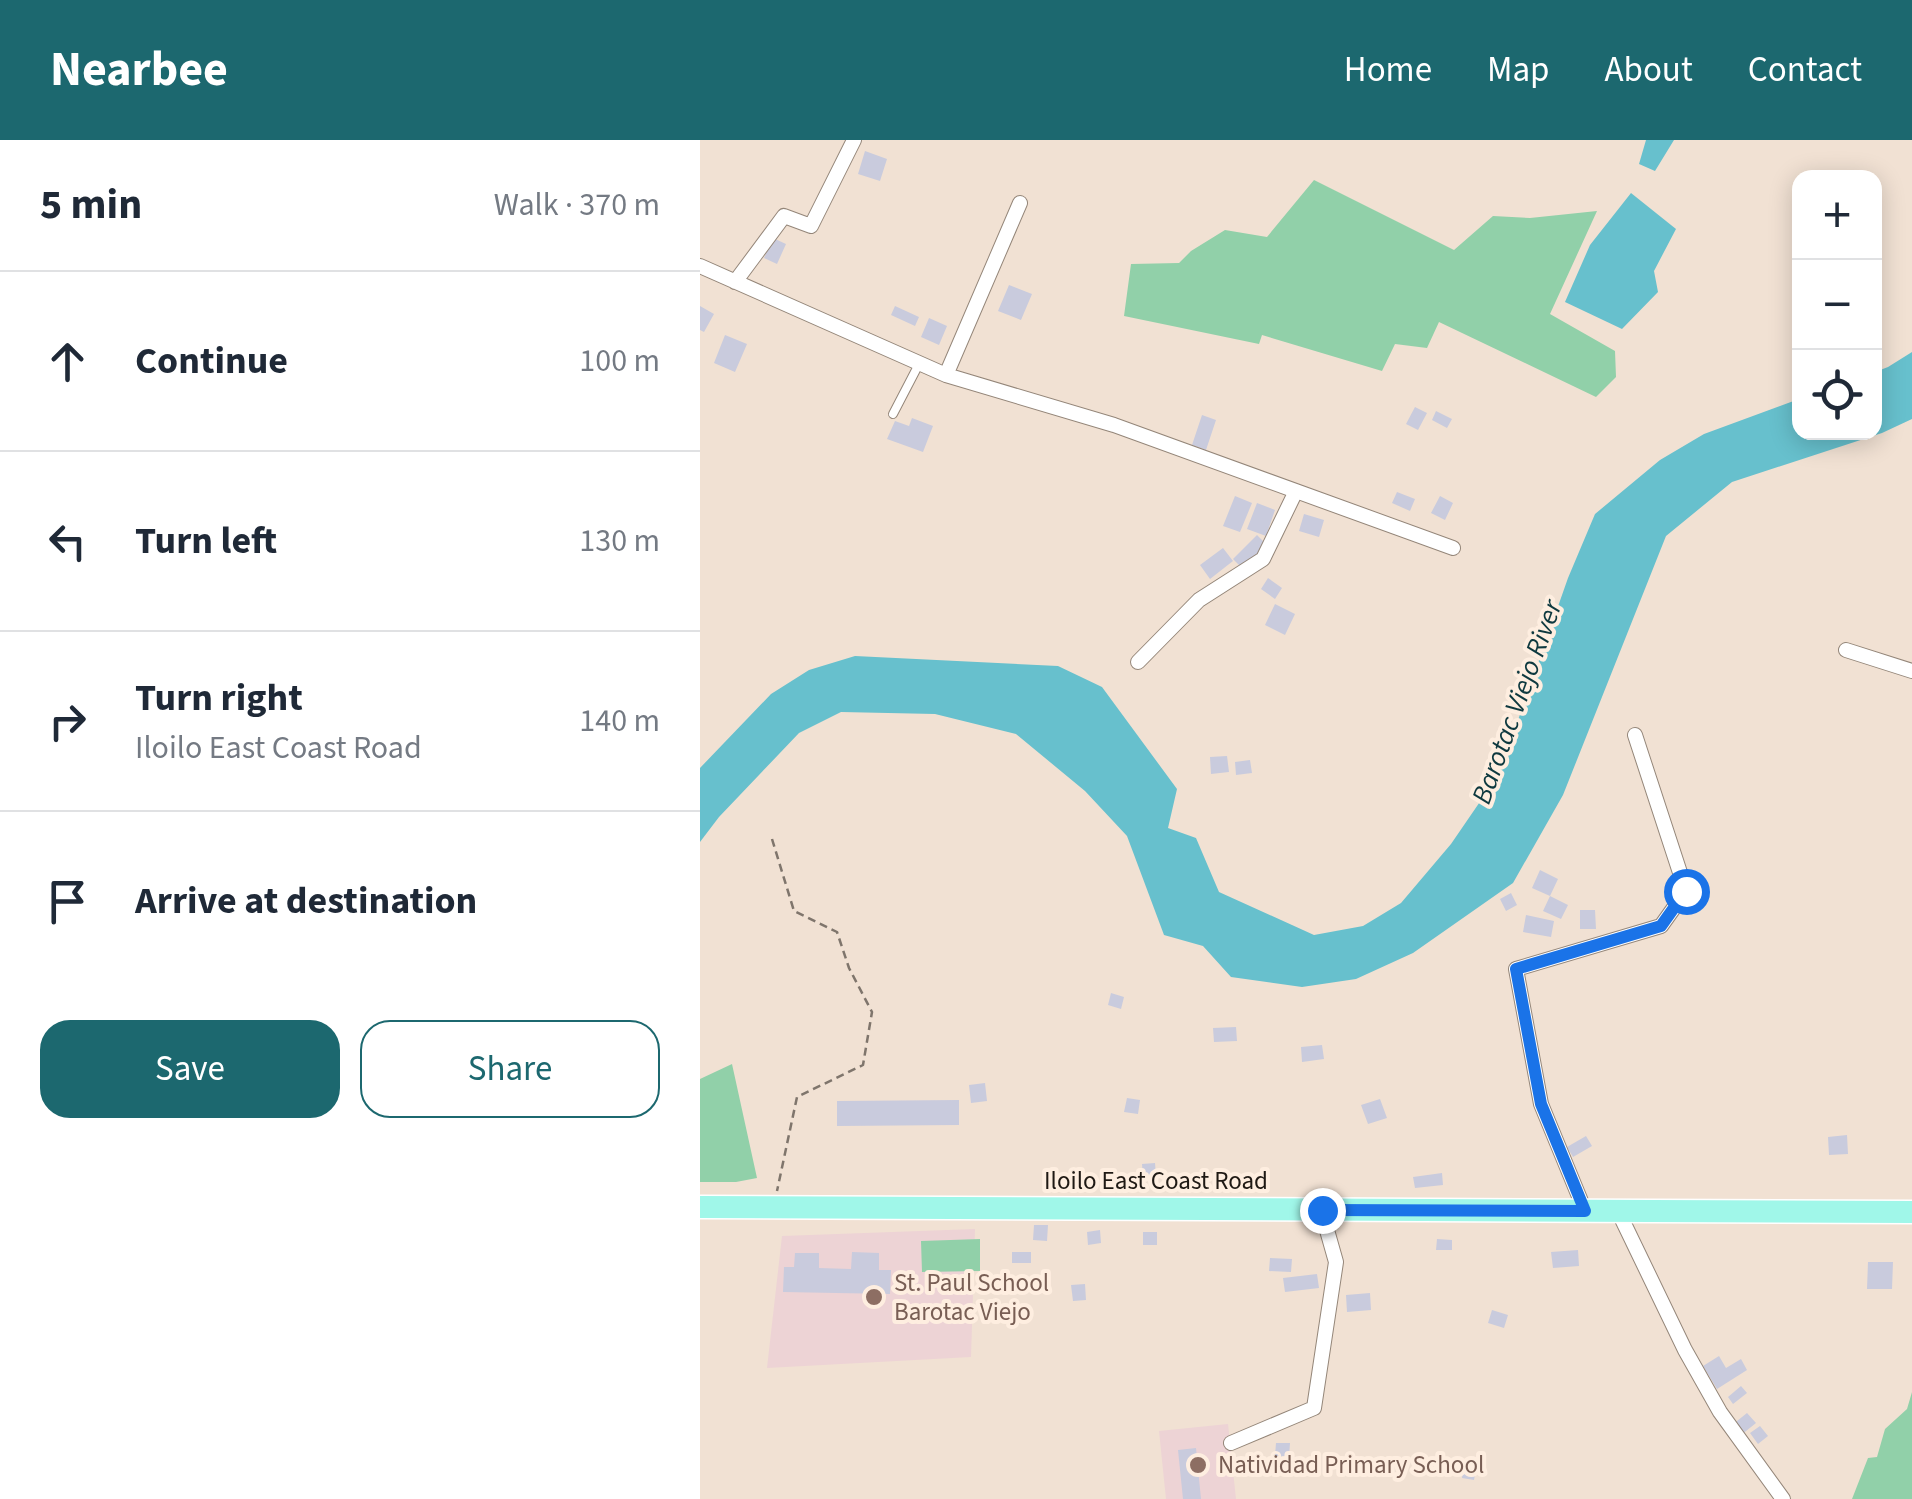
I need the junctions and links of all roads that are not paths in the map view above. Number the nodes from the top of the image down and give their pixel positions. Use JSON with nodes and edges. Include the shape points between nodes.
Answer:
{"nodes":[{"id":1,"x":854,"y":140,"type":"edge"},
{"id":2,"x":1020,"y":204,"type":"dead end"},
{"id":3,"x":700,"y":266,"type":"edge"},
{"id":4,"x":735,"y":282,"type":"junction"},
{"id":5,"x":920,"y":364,"type":"junction"},
{"id":6,"x":946,"y":375,"type":"junction"},
{"id":7,"x":892,"y":414,"type":"dead end"},
{"id":8,"x":1296,"y":491,"type":"junction"},
{"id":9,"x":1453,"y":548,"type":"dead end"},
{"id":10,"x":1846,"y":650,"type":"dead end"},
{"id":11,"x":1138,"y":662,"type":"dead end"},
{"id":12,"x":1912,"y":671,"type":"edge"},
{"id":13,"x":1635,"y":734,"type":"dead end"},
{"id":14,"x":700,"y":1207,"type":"edge"},
{"id":15,"x":1322,"y":1210,"type":"junction"},
{"id":16,"x":1585,"y":1211,"type":"junction"},
{"id":17,"x":1618,"y":1211,"type":"junction"},
{"id":18,"x":1912,"y":1212,"type":"edge"},
{"id":19,"x":1230,"y":1443,"type":"dead end"},
{"id":20,"x":1784,"y":1499,"type":"edge"}],
"edges":[{"from":1,"to":4,"type":"street","via":[[811,226],[784,216]]},
{"from":2,"to":6,"type":"street"},
{"from":3,"to":4,"type":"street"},
{"from":4,"to":5,"type":"street"},
{"from":5,"to":6,"type":"street"},
{"from":5,"to":7,"type":"lane"},
{"from":6,"to":8,"type":"street","via":[[1114,425]]},
{"from":8,"to":9,"type":"street"},
{"from":8,"to":11,"type":"street","via":[[1263,559],[1199,600]]},
{"from":10,"to":12,"type":"street"},
{"from":13,"to":16,"type":"street","via":[[1686,891],[1661,926],[1516,969],[1541,1104]]},
{"from":14,"to":15,"type":"main road","name":"Iloilo East Coast Road"},
{"from":15,"to":16,"type":"main road","name":"Iloilo East Coast Road"},
{"from":15,"to":19,"type":"street","via":[[1336,1262],[1314,1408]]},
{"from":16,"to":17,"type":"main road","name":"Iloilo East Coast Road"},
{"from":17,"to":18,"type":"main road","name":"Iloilo East Coast Road"},
{"from":17,"to":20,"type":"street","via":[[1720,1412]]}]}
